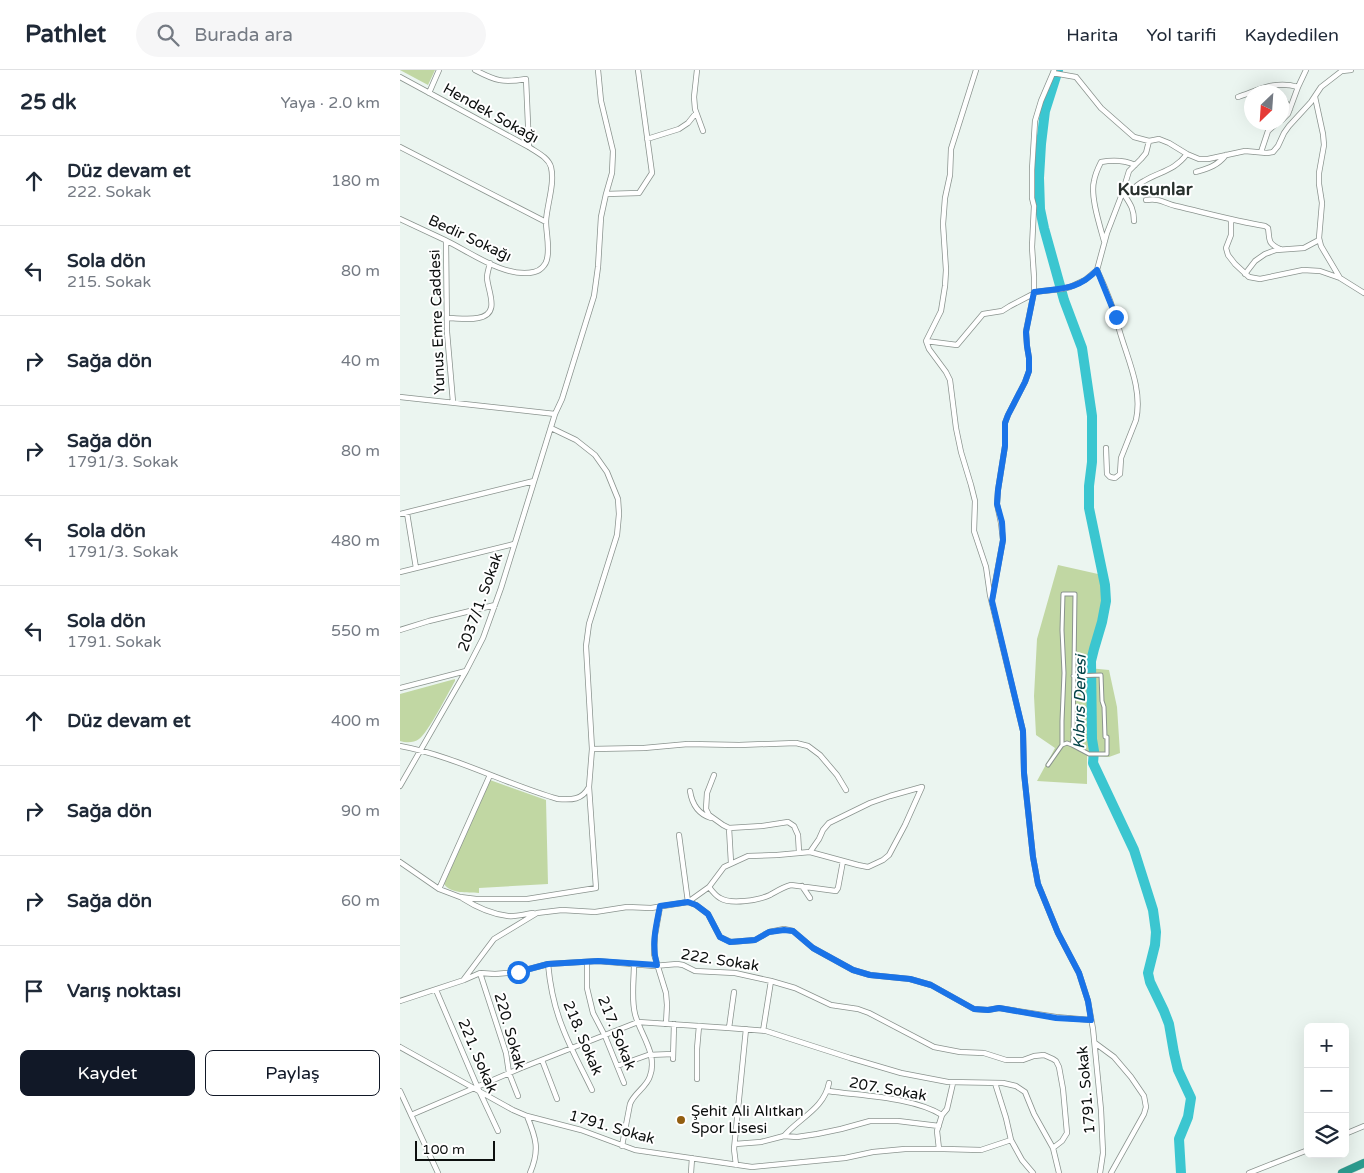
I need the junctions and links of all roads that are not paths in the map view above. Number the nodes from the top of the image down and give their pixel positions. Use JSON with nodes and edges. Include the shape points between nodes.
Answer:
{"nodes":[{"id":1,"x":439,"y":70,"type":"edge"},
{"id":2,"x":475,"y":70,"type":"edge"},
{"id":3,"x":598,"y":70,"type":"edge"},
{"id":4,"x":638,"y":70,"type":"edge"},
{"id":5,"x":698,"y":70,"type":"edge"},
{"id":6,"x":976,"y":70,"type":"edge"},
{"id":7,"x":1072,"y":70,"type":"edge"},
{"id":8,"x":1306,"y":70,"type":"edge"},
{"id":9,"x":1351,"y":70,"type":"edge"},
{"id":10,"x":1342,"y":71,"type":"edge"},
{"id":11,"x":1054,"y":72,"type":"edge"},
{"id":12,"x":1071,"y":76,"type":"junction"},
{"id":13,"x":400,"y":77,"type":"edge"},
{"id":14,"x":1279,"y":85,"type":"edge"},
{"id":15,"x":1298,"y":86,"type":"junction"},
{"id":16,"x":429,"y":93,"type":"junction"},
{"id":17,"x":1244,"y":95,"type":"edge"},
{"id":18,"x":1315,"y":96,"type":"junction"},
{"id":19,"x":1238,"y":97,"type":"dead end"},
{"id":20,"x":1290,"y":109,"type":"edge"},
{"id":21,"x":696,"y":113,"type":"junction"},
{"id":22,"x":1269,"y":130,"type":"edge"},
{"id":23,"x":703,"y":131,"type":"dead end"},
{"id":24,"x":647,"y":139,"type":"junction"},
{"id":25,"x":1149,"y":141,"type":"junction"},
{"id":26,"x":400,"y":147,"type":"edge"},
{"id":27,"x":528,"y":147,"type":"junction"},
{"id":28,"x":1261,"y":152,"type":"junction"},
{"id":29,"x":1187,"y":154,"type":"junction"},
{"id":30,"x":1226,"y":155,"type":"junction"},
{"id":31,"x":543,"y":156,"type":"joint"},
{"id":32,"x":1136,"y":165,"type":"junction"},
{"id":33,"x":1196,"y":172,"type":"dead end"},
{"id":34,"x":606,"y":194,"type":"junction"},
{"id":35,"x":1124,"y":195,"type":"junction"},
{"id":36,"x":1146,"y":200,"type":"dead end"},
{"id":37,"x":400,"y":219,"type":"edge"},
{"id":38,"x":1231,"y":220,"type":"junction"},
{"id":39,"x":1134,"y":221,"type":"dead end"},
{"id":40,"x":546,"y":222,"type":"junction"},
{"id":41,"x":1319,"y":240,"type":"junction"},
{"id":42,"x":446,"y":241,"type":"junction"},
{"id":43,"x":1104,"y":242,"type":"junction"},
{"id":44,"x":1280,"y":249,"type":"junction"},
{"id":45,"x":490,"y":263,"type":"junction"},
{"id":46,"x":1097,"y":270,"type":"junction"},
{"id":47,"x":1245,"y":274,"type":"junction"},
{"id":48,"x":1340,"y":278,"type":"junction"},
{"id":49,"x":1034,"y":293,"type":"junction"},
{"id":50,"x":1364,"y":293,"type":"edge"},
{"id":51,"x":447,"y":318,"type":"junction"},
{"id":52,"x":926,"y":341,"type":"junction"},
{"id":53,"x":400,"y":397,"type":"edge"},
{"id":54,"x":453,"y":402,"type":"junction"},
{"id":55,"x":555,"y":414,"type":"junction"},
{"id":56,"x":551,"y":428,"type":"junction"},
{"id":57,"x":1106,"y":448,"type":"dead end"},
{"id":58,"x":534,"y":481,"type":"junction"},
{"id":59,"x":407,"y":513,"type":"junction"},
{"id":60,"x":400,"y":514,"type":"edge"},
{"id":61,"x":514,"y":544,"type":"junction"},
{"id":62,"x":416,"y":568,"type":"junction"},
{"id":63,"x":400,"y":572,"type":"edge"},
{"id":64,"x":992,"y":601,"type":"junction"},
{"id":65,"x":495,"y":606,"type":"junction"},
{"id":66,"x":400,"y":630,"type":"edge"},
{"id":67,"x":466,"y":671,"type":"junction"},
{"id":68,"x":1073,"y":676,"type":"junction"},
{"id":69,"x":400,"y":688,"type":"edge"},
{"id":70,"x":1062,"y":745,"type":"junction"},
{"id":71,"x":1072,"y":745,"type":"junction"},
{"id":72,"x":400,"y":746,"type":"edge"},
{"id":73,"x":592,"y":749,"type":"junction"},
{"id":74,"x":421,"y":750,"type":"junction"},
{"id":75,"x":1048,"y":765,"type":"dead end"},
{"id":76,"x":490,"y":775,"type":"junction"},
{"id":77,"x":714,"y":775,"type":"dead end"},
{"id":78,"x":400,"y":786,"type":"edge"},
{"id":79,"x":589,"y":787,"type":"junction"},
{"id":80,"x":690,"y":790,"type":"dead end"},
{"id":81,"x":846,"y":790,"type":"dead end"},
{"id":82,"x":715,"y":820,"type":"junction"},
{"id":83,"x":729,"y":828,"type":"junction"},
{"id":84,"x":679,"y":835,"type":"dead end"},
{"id":85,"x":799,"y":852,"type":"junction"},
{"id":86,"x":810,"y":852,"type":"junction"},
{"id":87,"x":844,"y":861,"type":"junction"},
{"id":88,"x":400,"y":862,"type":"edge"},
{"id":89,"x":731,"y":863,"type":"junction"},
{"id":90,"x":802,"y":886,"type":"junction"},
{"id":91,"x":709,"y":887,"type":"junction"},
{"id":92,"x":439,"y":889,"type":"junction"},
{"id":93,"x":460,"y":897,"type":"junction"},
{"id":94,"x":810,"y":898,"type":"dead end"},
{"id":95,"x":688,"y":902,"type":"junction"},
{"id":96,"x":660,"y":906,"type":"junction"},
{"id":97,"x":537,"y":913,"type":"junction"},
{"id":98,"x":587,"y":962,"type":"junction"},
{"id":99,"x":548,"y":964,"type":"junction"},
{"id":100,"x":634,"y":964,"type":"junction"},
{"id":101,"x":657,"y":965,"type":"junction"},
{"id":102,"x":480,"y":973,"type":"junction"},
{"id":103,"x":464,"y":980,"type":"junction"},
{"id":104,"x":771,"y":981,"type":"junction"},
{"id":105,"x":436,"y":990,"type":"junction"},
{"id":106,"x":734,"y":992,"type":"dead end"},
{"id":107,"x":400,"y":1000,"type":"edge"},
{"id":108,"x":1091,"y":1020,"type":"junction"},
{"id":109,"x":638,"y":1022,"type":"junction"},
{"id":110,"x":666,"y":1024,"type":"junction"},
{"id":111,"x":674,"y":1024,"type":"junction"},
{"id":112,"x":699,"y":1026,"type":"junction"},
{"id":113,"x":729,"y":1028,"type":"junction"},
{"id":114,"x":746,"y":1029,"type":"junction"},
{"id":115,"x":763,"y":1031,"type":"junction"},
{"id":116,"x":605,"y":1036,"type":"junction"},
{"id":117,"x":1094,"y":1043,"type":"junction"},
{"id":118,"x":400,"y":1047,"type":"edge"},
{"id":119,"x":572,"y":1049,"type":"junction"},
{"id":120,"x":650,"y":1054,"type":"junction"},
{"id":121,"x":542,"y":1060,"type":"junction"},
{"id":122,"x":617,"y":1066,"type":"junction"},
{"id":123,"x":509,"y":1073,"type":"junction"},
{"id":124,"x":697,"y":1079,"type":"dead end"},
{"id":125,"x":624,"y":1083,"type":"dead end"},
{"id":126,"x":829,"y":1083,"type":"dead end"},
{"id":127,"x":953,"y":1083,"type":"junction"},
{"id":128,"x":995,"y":1083,"type":"junction"},
{"id":129,"x":476,"y":1088,"type":"junction"},
{"id":130,"x":592,"y":1090,"type":"dead end"},
{"id":131,"x":828,"y":1091,"type":"junction"},
{"id":132,"x":400,"y":1092,"type":"edge"},
{"id":133,"x":518,"y":1096,"type":"dead end"},
{"id":134,"x":557,"y":1099,"type":"dead end"},
{"id":135,"x":411,"y":1115,"type":"junction"},
{"id":136,"x":942,"y":1115,"type":"junction"},
{"id":137,"x":526,"y":1116,"type":"junction"},
{"id":138,"x":938,"y":1126,"type":"junction"},
{"id":139,"x":1364,"y":1126,"type":"edge"},
{"id":140,"x":498,"y":1131,"type":"dead end"},
{"id":141,"x":1349,"y":1132,"type":"edge"},
{"id":142,"x":784,"y":1136,"type":"junction"},
{"id":143,"x":1011,"y":1140,"type":"junction"},
{"id":144,"x":734,"y":1144,"type":"junction"},
{"id":145,"x":622,"y":1146,"type":"junction"},
{"id":146,"x":1052,"y":1148,"type":"junction"},
{"id":147,"x":939,"y":1149,"type":"junction"},
{"id":148,"x":1304,"y":1152,"type":"edge"},
{"id":149,"x":692,"y":1158,"type":"junction"},
{"id":150,"x":1364,"y":1163,"type":"edge"},
{"id":151,"x":736,"y":1165,"type":"junction"},
{"id":152,"x":438,"y":1173,"type":"edge"},
{"id":153,"x":530,"y":1173,"type":"edge"},
{"id":154,"x":690,"y":1173,"type":"edge"},
{"id":155,"x":1033,"y":1173,"type":"edge"},
{"id":156,"x":1059,"y":1173,"type":"edge"},
{"id":157,"x":1100,"y":1173,"type":"edge"},
{"id":158,"x":1111,"y":1173,"type":"edge"},
{"id":159,"x":1249,"y":1173,"type":"edge"},
{"id":160,"x":1342,"y":1173,"type":"edge"}],
"edges":[{"from":1,"to":16,"type":"street"},
{"from":2,"to":27,"type":"street","via":[[509,82],[526,79]]},
{"from":3,"to":34,"type":"street","name":"2037/1. Sokak","via":[[601,101],[613,151],[612,173]]},
{"from":4,"to":24,"type":"street"},
{"from":5,"to":21,"type":"street","via":[[694,97]]},
{"from":6,"to":52,"type":"street","via":[[951,149],[943,224],[945,286],[941,311]]},
{"from":7,"to":12,"type":"street"},
{"from":8,"to":15,"type":"street"},
{"from":9,"to":10,"type":"street"},
{"from":10,"to":18,"type":"street","via":[[1323,85]]},
{"from":11,"to":12,"type":"street"},
{"from":11,"to":49,"type":"street","via":[[1040,101],[1035,121],[1032,170]]},
{"from":12,"to":25,"type":"street","via":[[1076,77],[1120,126],[1134,137]]},
{"from":13,"to":16,"type":"street","name":"Hendek Sokağı"},
{"from":14,"to":15,"type":"street"},
{"from":15,"to":20,"type":"street"},
{"from":16,"to":27,"type":"street","name":"Hendek Sokağı"},
{"from":17,"to":19,"type":"street"},
{"from":18,"to":28,"type":"street","via":[[1289,126],[1276,150]]},
{"from":18,"to":41,"type":"street","via":[[1324,145],[1319,173],[1322,203]]},
{"from":21,"to":23,"type":"street"},
{"from":21,"to":24,"type":"street","via":[[679,129]]},
{"from":22,"to":28,"type":"street"},
{"from":24,"to":34,"type":"street","via":[[652,173],[639,193]]},
{"from":25,"to":29,"type":"street","via":[[1169,142]]},
{"from":25,"to":32,"type":"street","via":[[1146,152]]},
{"from":26,"to":40,"type":"street"},
{"from":27,"to":31,"type":"street","name":"Hendek Sokağı"},
{"from":28,"to":30,"type":"street"},
{"from":29,"to":30,"type":"street","via":[[1199,159]]},
{"from":29,"to":35,"type":"street","via":[[1170,170],[1144,181]]},
{"from":30,"to":33,"type":"street","via":[[1215,165]]},
{"from":31,"to":40,"type":"street","name":"Bedir Sokağı","via":[[550,166],[551,181]]},
{"from":32,"to":35,"type":"street","via":[[1129,171]]},
{"from":32,"to":43,"type":"street","via":[[1115,160],[1099,164],[1093,189]]},
{"from":34,"to":55,"type":"street","name":"2037/1. Sokak","via":[[594,296]]},
{"from":35,"to":39,"type":"street","via":[[1133,208]]},
{"from":35,"to":43,"type":"street"},
{"from":36,"to":38,"type":"street","via":[[1160,200]]},
{"from":37,"to":42,"type":"street","name":"Bedir Sokağı"},
{"from":38,"to":44,"type":"street","via":[[1265,226],[1269,230],[1269,240]]},
{"from":38,"to":47,"type":"street","via":[[1231,235],[1226,248],[1228,255]]},
{"from":40,"to":45,"type":"street","name":"Bedir Sokağı","via":[[548,251],[542,268],[519,273]]},
{"from":41,"to":44,"type":"street","via":[[1304,248]]},
{"from":41,"to":48,"type":"street"},
{"from":42,"to":45,"type":"street","name":"Bedir Sokağı"},
{"from":42,"to":51,"type":"street","name":"Yunus Emre Caddesi"},
{"from":43,"to":46,"type":"street"},
{"from":44,"to":47,"type":"street","via":[[1260,257]]},
{"from":45,"to":51,"type":"street","via":[[487,278],[492,301],[488,312],[478,318]]},
{"from":46,"to":49,"type":"street","via":[[1085,280],[1062,290]]},
{"from":46,"to":57,"type":"street","via":[[1133,373],[1138,414],[1121,458],[1120,474],[1115,478],[1107,474]]},
{"from":47,"to":48,"type":"street","via":[[1260,279],[1311,270]]},
{"from":48,"to":50,"type":"street"},
{"from":49,"to":52,"type":"street","via":[[1002,311],[983,314],[957,346]]},
{"from":49,"to":64,"type":"street","via":[[1026,332],[1029,371],[1005,423],[997,504],[1003,540]]},
{"from":51,"to":54,"type":"street","name":"Yunus Emre Caddesi"},
{"from":52,"to":64,"type":"street","name":"1791. Sokak","via":[[950,380],[956,428],[974,496],[974,531],[986,567]]},
{"from":53,"to":54,"type":"street"},
{"from":54,"to":55,"type":"street"},
{"from":55,"to":56,"type":"street","name":"2037/1. Sokak"},
{"from":56,"to":58,"type":"street","name":"2037/1. Sokak"},
{"from":56,"to":73,"type":"street","via":[[576,440],[595,455],[607,472],[618,499],[617,535],[586,636]]},
{"from":58,"to":59,"type":"street"},
{"from":58,"to":61,"type":"street","name":"2037/1. Sokak"},
{"from":59,"to":60,"type":"street"},
{"from":59,"to":62,"type":"street"},
{"from":61,"to":62,"type":"street"},
{"from":61,"to":65,"type":"street","name":"2037/1. Sokak"},
{"from":62,"to":63,"type":"street"},
{"from":64,"to":108,"type":"street","name":"1791. Sokak","via":[[1023,731],[1024,773],[1038,884],[1079,973]]},
{"from":65,"to":66,"type":"street","via":[[429,620]]},
{"from":65,"to":67,"type":"street","name":"2037/1. Sokak","via":[[484,638]]},
{"from":67,"to":69,"type":"street"},
{"from":67,"to":74,"type":"street","name":"2037/1. Sokak"},
{"from":68,"to":70,"type":"street","via":[[1075,594],[1063,594]]},
{"from":68,"to":71,"type":"street"},
{"from":68,"to":71,"type":"street","via":[[1101,675],[1107,754],[1091,754]]},
{"from":70,"to":71,"type":"street"},
{"from":70,"to":75,"type":"street"},
{"from":72,"to":74,"type":"street"},
{"from":73,"to":79,"type":"street"},
{"from":73,"to":81,"type":"street","via":[[796,743],[808,746],[820,755]]},
{"from":74,"to":76,"type":"street"},
{"from":74,"to":78,"type":"street","name":"2037/1. Sokak"},
{"from":76,"to":79,"type":"street","via":[[566,800],[580,798]]},
{"from":76,"to":92,"type":"street"},
{"from":77,"to":82,"type":"street","via":[[707,793],[706,809]]},
{"from":79,"to":93,"type":"street","via":[[596,888],[527,898]]},
{"from":80,"to":82,"type":"street","via":[[696,808]]},
{"from":82,"to":83,"type":"street"},
{"from":83,"to":85,"type":"street","via":[[788,822],[798,835]]},
{"from":83,"to":89,"type":"street"},
{"from":84,"to":95,"type":"street"},
{"from":85,"to":86,"type":"street"},
{"from":85,"to":89,"type":"street","via":[[748,856]]},
{"from":86,"to":87,"type":"street"},
{"from":86,"to":87,"type":"street","via":[[829,823],[876,801],[922,787],[889,855],[868,867]]},
{"from":87,"to":90,"type":"street","via":[[836,890]]},
{"from":88,"to":92,"type":"street"},
{"from":89,"to":91,"type":"street","via":[[718,873]]},
{"from":90,"to":91,"type":"street","via":[[784,886],[759,899],[737,901],[718,897]]},
{"from":90,"to":94,"type":"street"},
{"from":91,"to":95,"type":"street"},
{"from":92,"to":93,"type":"street"},
{"from":93,"to":97,"type":"street","via":[[496,914]]},
{"from":95,"to":96,"type":"street"},
{"from":95,"to":108,"type":"street","via":[[708,914],[720,937],[730,942],[755,940],[769,932],[793,931],[813,948],[853,970],[931,985],[974,1009],[999,1008],[1056,1018]]},
{"from":96,"to":97,"type":"street"},
{"from":96,"to":101,"type":"street","via":[[654,954]]},
{"from":97,"to":103,"type":"street","via":[[494,939]]},
{"from":98,"to":99,"type":"street","name":"222. Sokak"},
{"from":98,"to":100,"type":"street","name":"222. Sokak"},
{"from":98,"to":116,"type":"street","name":"217. Sokak","via":[[586,988],[593,1013]]},
{"from":99,"to":102,"type":"street","name":"222. Sokak","via":[[518,972]]},
{"from":99,"to":119,"type":"street","name":"218. Sokak","via":[[554,1004]]},
{"from":100,"to":101,"type":"street","name":"222. Sokak"},
{"from":100,"to":109,"type":"street","via":[[633,995]]},
{"from":101,"to":104,"type":"street","name":"222. Sokak","via":[[677,964],[694,971],[735,973]]},
{"from":101,"to":110,"type":"street","via":[[666,993]]},
{"from":102,"to":103,"type":"street","name":"222. Sokak"},
{"from":102,"to":123,"type":"street","name":"220. Sokak","via":[[506,1053]]},
{"from":103,"to":105,"type":"street","name":"222. Sokak"},
{"from":104,"to":115,"type":"street"},
{"from":104,"to":146,"type":"street","name":"1791. Sokak","via":[[831,1005],[858,1009],[934,1046],[984,1053],[1006,1060],[1034,1056],[1053,1059],[1059,1067],[1067,1133]]},
{"from":105,"to":107,"type":"street","name":"222. Sokak"},
{"from":105,"to":129,"type":"street","name":"221. Sokak"},
{"from":106,"to":113,"type":"street"},
{"from":108,"to":117,"type":"street","name":"1791. Sokak"},
{"from":109,"to":110,"type":"street"},
{"from":109,"to":116,"type":"street"},
{"from":109,"to":120,"type":"street"},
{"from":110,"to":111,"type":"street"},
{"from":111,"to":112,"type":"street"},
{"from":111,"to":120,"type":"street","via":[[673,1057]]},
{"from":112,"to":113,"type":"street"},
{"from":112,"to":124,"type":"street"},
{"from":113,"to":114,"type":"street"},
{"from":114,"to":115,"type":"street"},
{"from":114,"to":144,"type":"street"},
{"from":115,"to":127,"type":"street","via":[[901,1073]]},
{"from":116,"to":119,"type":"street"},
{"from":116,"to":122,"type":"street","name":"217. Sokak"},
{"from":117,"to":157,"type":"street","name":"1791. Sokak","via":[[1103,1153]]},
{"from":117,"to":158,"type":"street","via":[[1114,1057],[1131,1078],[1144,1096],[1146,1108]]},
{"from":118,"to":129,"type":"street","name":"1791. Sokak"},
{"from":119,"to":121,"type":"street"},
{"from":119,"to":130,"type":"street","name":"218. Sokak"},
{"from":120,"to":122,"type":"street"},
{"from":120,"to":145,"type":"street","via":[[649,1080],[632,1099]]},
{"from":121,"to":123,"type":"street"},
{"from":121,"to":134,"type":"street"},
{"from":122,"to":125,"type":"street","name":"217. Sokak"},
{"from":123,"to":129,"type":"street"},
{"from":123,"to":133,"type":"street","name":"220. Sokak"},
{"from":126,"to":131,"type":"street"},
{"from":127,"to":128,"type":"street"},
{"from":127,"to":136,"type":"street","via":[[947,1109]]},
{"from":128,"to":143,"type":"street"},
{"from":128,"to":146,"type":"street","via":[[1016,1086],[1025,1092]]},
{"from":129,"to":135,"type":"street"},
{"from":129,"to":137,"type":"street","name":"1791. Sokak"},
{"from":129,"to":140,"type":"street","name":"221. Sokak"},
{"from":131,"to":136,"type":"street","name":"207. Sokak","via":[[920,1105]]},
{"from":131,"to":142,"type":"street","via":[[813,1111]]},
{"from":132,"to":135,"type":"street"},
{"from":135,"to":152,"type":"street"},
{"from":136,"to":138,"type":"street"},
{"from":137,"to":145,"type":"street","name":"1791. Sokak","via":[[581,1130]]},
{"from":137,"to":153,"type":"street","via":[[537,1150]]},
{"from":138,"to":142,"type":"street","via":[[870,1121],[817,1134]]},
{"from":138,"to":147,"type":"street"},
{"from":139,"to":141,"type":"street"},
{"from":142,"to":144,"type":"street"},
{"from":143,"to":147,"type":"street","name":"1791. Sokak","via":[[981,1150]]},
{"from":143,"to":155,"type":"street"},
{"from":144,"to":151,"type":"street"},
{"from":145,"to":149,"type":"street","name":"1791. Sokak"},
{"from":146,"to":156,"type":"street"},
{"from":147,"to":151,"type":"street","name":"1791. Sokak","via":[[873,1152],[793,1164]]},
{"from":148,"to":159,"type":"street"},
{"from":149,"to":151,"type":"street","name":"1791. Sokak"},
{"from":149,"to":154,"type":"street"},
{"from":150,"to":160,"type":"highway"}]}
